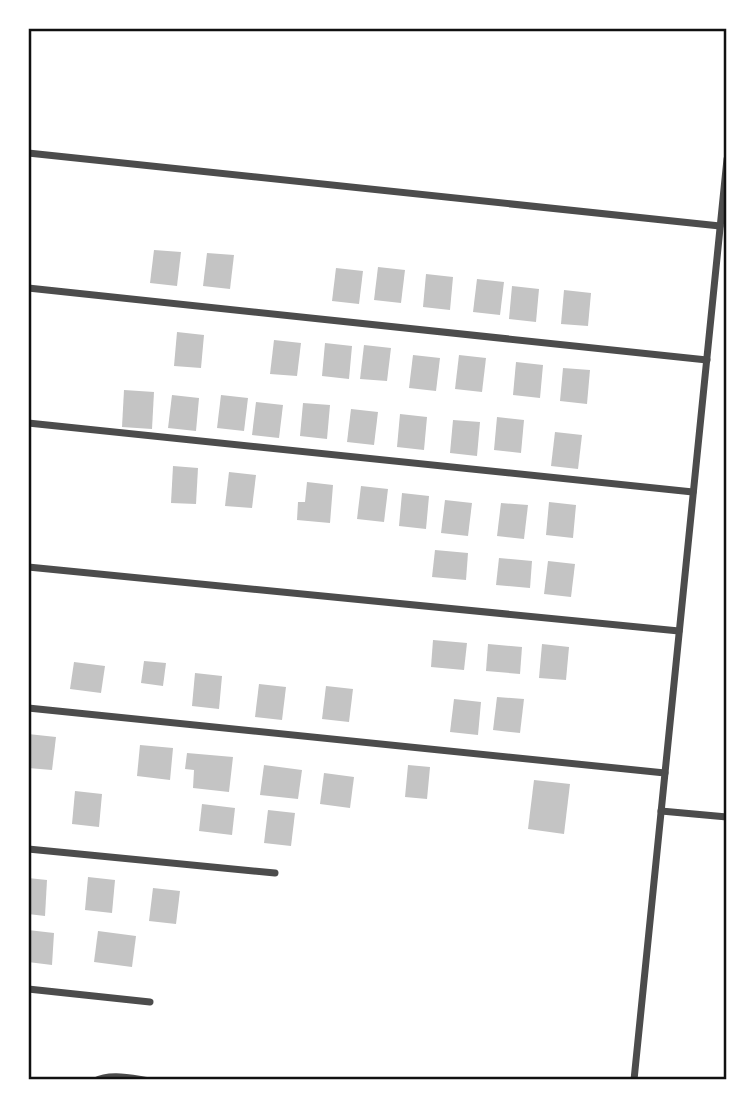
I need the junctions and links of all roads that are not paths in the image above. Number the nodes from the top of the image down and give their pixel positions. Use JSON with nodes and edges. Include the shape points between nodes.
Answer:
{"nodes":[{"id":1,"x":28,"y":153,"type":"edge"},
{"id":2,"x":727,"y":159,"type":"edge"},
{"id":3,"x":720,"y":226,"type":"junction"},
{"id":4,"x":28,"y":288,"type":"edge"},
{"id":5,"x":707,"y":360,"type":"junction"},
{"id":6,"x":28,"y":423,"type":"edge"},
{"id":7,"x":694,"y":492,"type":"junction"},
{"id":8,"x":28,"y":567,"type":"edge"},
{"id":9,"x":680,"y":631,"type":"junction"},
{"id":10,"x":28,"y":708,"type":"edge"},
{"id":11,"x":665,"y":773,"type":"junction"},
{"id":12,"x":661,"y":811,"type":"junction"},
{"id":13,"x":727,"y":817,"type":"edge"},
{"id":14,"x":28,"y":849,"type":"edge"},
{"id":15,"x":275,"y":873,"type":"dead end"},
{"id":16,"x":28,"y":989,"type":"edge"},
{"id":17,"x":150,"y":1002,"type":"dead end"},
{"id":18,"x":133,"y":1079,"type":"edge"},
{"id":19,"x":94,"y":1080,"type":"edge"},
{"id":20,"x":154,"y":1080,"type":"edge"},
{"id":21,"x":634,"y":1080,"type":"edge"}],
"edges":[{"from":1,"to":3,"type":"street"},
{"from":2,"to":3,"type":"street"},
{"from":3,"to":5,"type":"street"},
{"from":4,"to":5,"type":"street"},
{"from":5,"to":7,"type":"street"},
{"from":6,"to":7,"type":"street"},
{"from":7,"to":9,"type":"street"},
{"from":8,"to":9,"type":"street"},
{"from":9,"to":11,"type":"street"},
{"from":10,"to":11,"type":"street"},
{"from":11,"to":12,"type":"street"},
{"from":12,"to":13,"type":"street"},
{"from":12,"to":21,"type":"street"},
{"from":14,"to":15,"type":"street"},
{"from":16,"to":17,"type":"street"},
{"from":18,"to":19,"type":"lane","via":[[103,1076]]},
{"from":18,"to":20,"type":"lane"}]}
